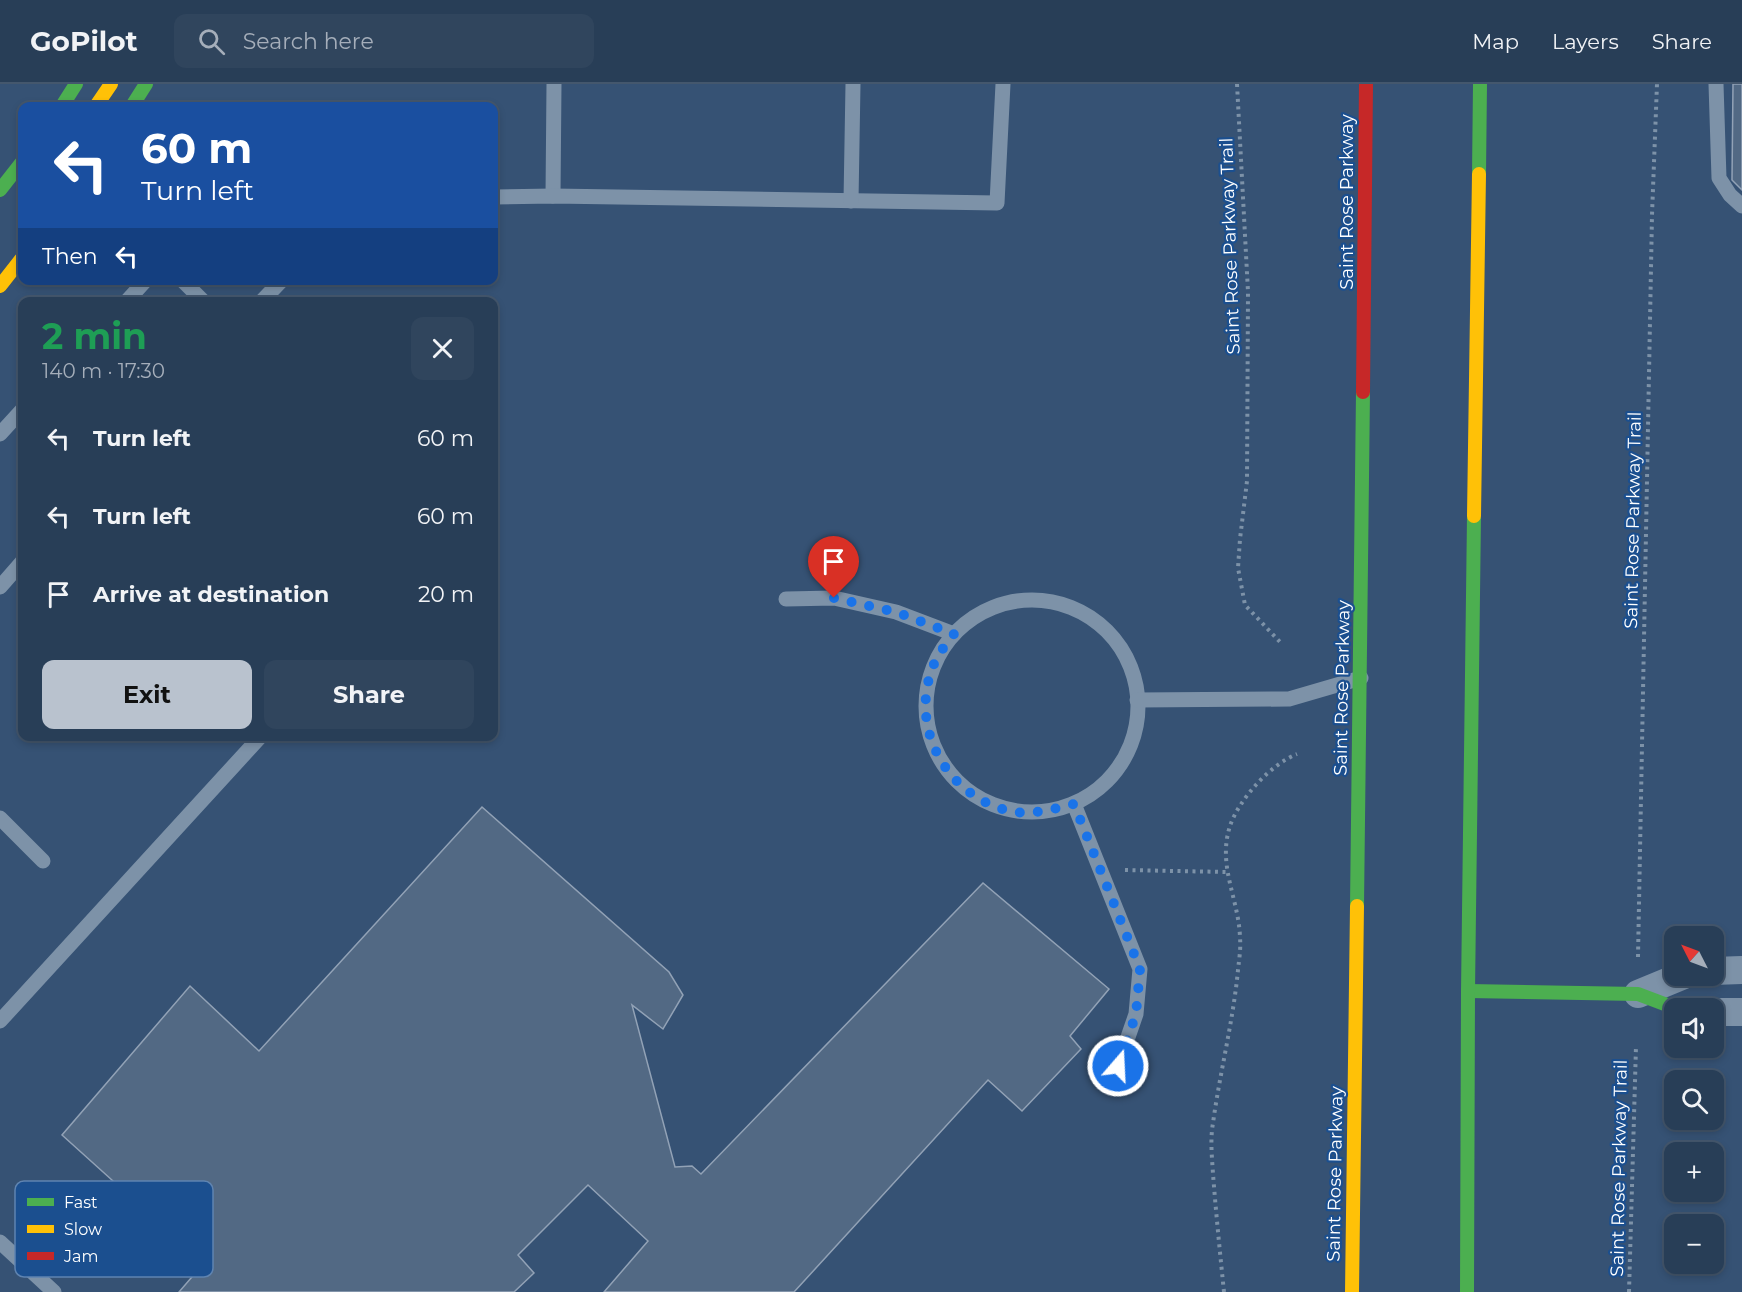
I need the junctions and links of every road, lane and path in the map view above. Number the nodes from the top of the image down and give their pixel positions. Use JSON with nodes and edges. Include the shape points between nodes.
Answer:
{"nodes":[{"id":1,"x":76,"y":84,"type":"edge"},
{"id":2,"x":111,"y":84,"type":"edge"},
{"id":3,"x":146,"y":84,"type":"edge"},
{"id":4,"x":554,"y":84,"type":"edge"},
{"id":5,"x":853,"y":84,"type":"edge"},
{"id":6,"x":1003,"y":84,"type":"edge"},
{"id":7,"x":1237,"y":84,"type":"edge"},
{"id":8,"x":1366,"y":84,"type":"edge"},
{"id":9,"x":1480,"y":84,"type":"edge"},
{"id":10,"x":1657,"y":84,"type":"edge"},
{"id":11,"x":1716,"y":84,"type":"edge"},
{"id":12,"x":65,"y":102,"type":"edge"},
{"id":13,"x":99,"y":102,"type":"edge"},
{"id":14,"x":135,"y":102,"type":"edge"},
{"id":15,"x":18,"y":167,"type":"edge"},
{"id":16,"x":0,"y":190,"type":"edge"},
{"id":17,"x":553,"y":196,"type":"junction"},
{"id":18,"x":498,"y":197,"type":"edge"},
{"id":19,"x":851,"y":201,"type":"junction"},
{"id":20,"x":1742,"y":206,"type":"edge"},
{"id":21,"x":18,"y":263,"type":"edge"},
{"id":22,"x":141,"y":285,"type":"edge"},
{"id":23,"x":187,"y":285,"type":"edge"},
{"id":24,"x":277,"y":285,"type":"edge"},
{"id":25,"x":0,"y":286,"type":"edge"},
{"id":26,"x":131,"y":297,"type":"edge"},
{"id":27,"x":199,"y":297,"type":"edge"},
{"id":28,"x":266,"y":297,"type":"edge"},
{"id":29,"x":18,"y":414,"type":"edge"},
{"id":30,"x":0,"y":434,"type":"edge"},
{"id":31,"x":18,"y":567,"type":"edge"},
{"id":32,"x":0,"y":587,"type":"edge"},
{"id":33,"x":786,"y":599,"type":"dead end"},
{"id":34,"x":954,"y":634,"type":"junction"},
{"id":35,"x":1281,"y":643,"type":"dead end"},
{"id":36,"x":1360,"y":678,"type":"junction"},
{"id":37,"x":1137,"y":700,"type":"junction"},
{"id":38,"x":256,"y":741,"type":"edge"},
{"id":39,"x":1297,"y":754,"type":"dead end"},
{"id":40,"x":1074,"y":804,"type":"junction"},
{"id":41,"x":0,"y":818,"type":"edge"},
{"id":42,"x":44,"y":861,"type":"dead end"},
{"id":43,"x":1124,"y":870,"type":"dead end"},
{"id":44,"x":1227,"y":872,"type":"junction"},
{"id":45,"x":1638,"y":957,"type":"dead end"},
{"id":46,"x":1742,"y":970,"type":"edge"},
{"id":47,"x":1724,"y":971,"type":"edge"},
{"id":48,"x":1664,"y":983,"type":"edge"},
{"id":49,"x":1468,"y":991,"type":"junction"},
{"id":50,"x":1638,"y":994,"type":"junction"},
{"id":51,"x":1664,"y":1004,"type":"edge"},
{"id":52,"x":1724,"y":1012,"type":"edge"},
{"id":53,"x":1742,"y":1012,"type":"edge"},
{"id":54,"x":0,"y":1021,"type":"edge"},
{"id":55,"x":1636,"y":1046,"type":"dead end"},
{"id":56,"x":1118,"y":1066,"type":"dead end"},
{"id":57,"x":0,"y":1242,"type":"edge"},
{"id":58,"x":15,"y":1256,"type":"edge"},
{"id":59,"x":38,"y":1277,"type":"edge"},
{"id":60,"x":54,"y":1292,"type":"edge"},
{"id":61,"x":1224,"y":1292,"type":"edge"},
{"id":62,"x":1352,"y":1292,"type":"edge"},
{"id":63,"x":1467,"y":1292,"type":"edge"},
{"id":64,"x":1629,"y":1292,"type":"edge"}],
"edges":[{"from":1,"to":12,"type":"main road"},
{"from":2,"to":13,"type":"main road"},
{"from":3,"to":14,"type":"main road"},
{"from":4,"to":17,"type":"lane"},
{"from":5,"to":19,"type":"lane"},
{"from":6,"to":19,"type":"lane","via":[[997,203]]},
{"from":7,"to":35,"type":"path","name":"Saint Rose Parkway Trail","via":[[1248,292],[1247,481],[1238,568],[1245,605]]},
{"from":8,"to":36,"type":"main road","name":"Saint Rose Parkway"},
{"from":9,"to":49,"type":"main road"},
{"from":10,"to":45,"type":"path","name":"Saint Rose Parkway Trail"},
{"from":11,"to":20,"type":"lane","via":[[1719,178]]},
{"from":15,"to":16,"type":"main road"},
{"from":17,"to":18,"type":"lane"},
{"from":17,"to":19,"type":"lane"},
{"from":21,"to":25,"type":"main road"},
{"from":22,"to":26,"type":"lane"},
{"from":23,"to":27,"type":"lane"},
{"from":24,"to":28,"type":"lane"},
{"from":29,"to":30,"type":"lane"},
{"from":31,"to":32,"type":"lane"},
{"from":33,"to":34,"type":"lane","via":[[834,598],[896,612]]},
{"from":34,"to":37,"type":"lane","via":[[980,612],[1013,601],[1047,600],[1080,610],[1107,630],[1128,658]]},
{"from":34,"to":40,"type":"lane","via":[[934,664],[925,699],[929,736],[944,768],[970,794],[1002,809],[1039,813]]},
{"from":36,"to":37,"type":"lane","via":[[1289,699]]},
{"from":36,"to":62,"type":"main road","name":"Saint Rose Parkway"},
{"from":37,"to":40,"type":"lane","via":[[1137,725],[1126,757],[1105,784]]},
{"from":38,"to":54,"type":"lane"},
{"from":39,"to":44,"type":"path","via":[[1283,760],[1262,779],[1237,812],[1225,855]]},
{"from":40,"to":56,"type":"lane","via":[[1140,969],[1136,1014]]},
{"from":41,"to":42,"type":"lane"},
{"from":43,"to":44,"type":"path"},
{"from":44,"to":61,"type":"path","via":[[1240,939],[1233,1016],[1212,1125]]},
{"from":46,"to":47,"type":"street"},
{"from":48,"to":50,"type":"street"},
{"from":49,"to":50,"type":"main road"},
{"from":49,"to":63,"type":"main road"},
{"from":50,"to":51,"type":"main road"},
{"from":52,"to":53,"type":"street"},
{"from":55,"to":64,"type":"path","name":"Saint Rose Parkway Trail"},
{"from":57,"to":58,"type":"lane"},
{"from":59,"to":60,"type":"lane"}]}
